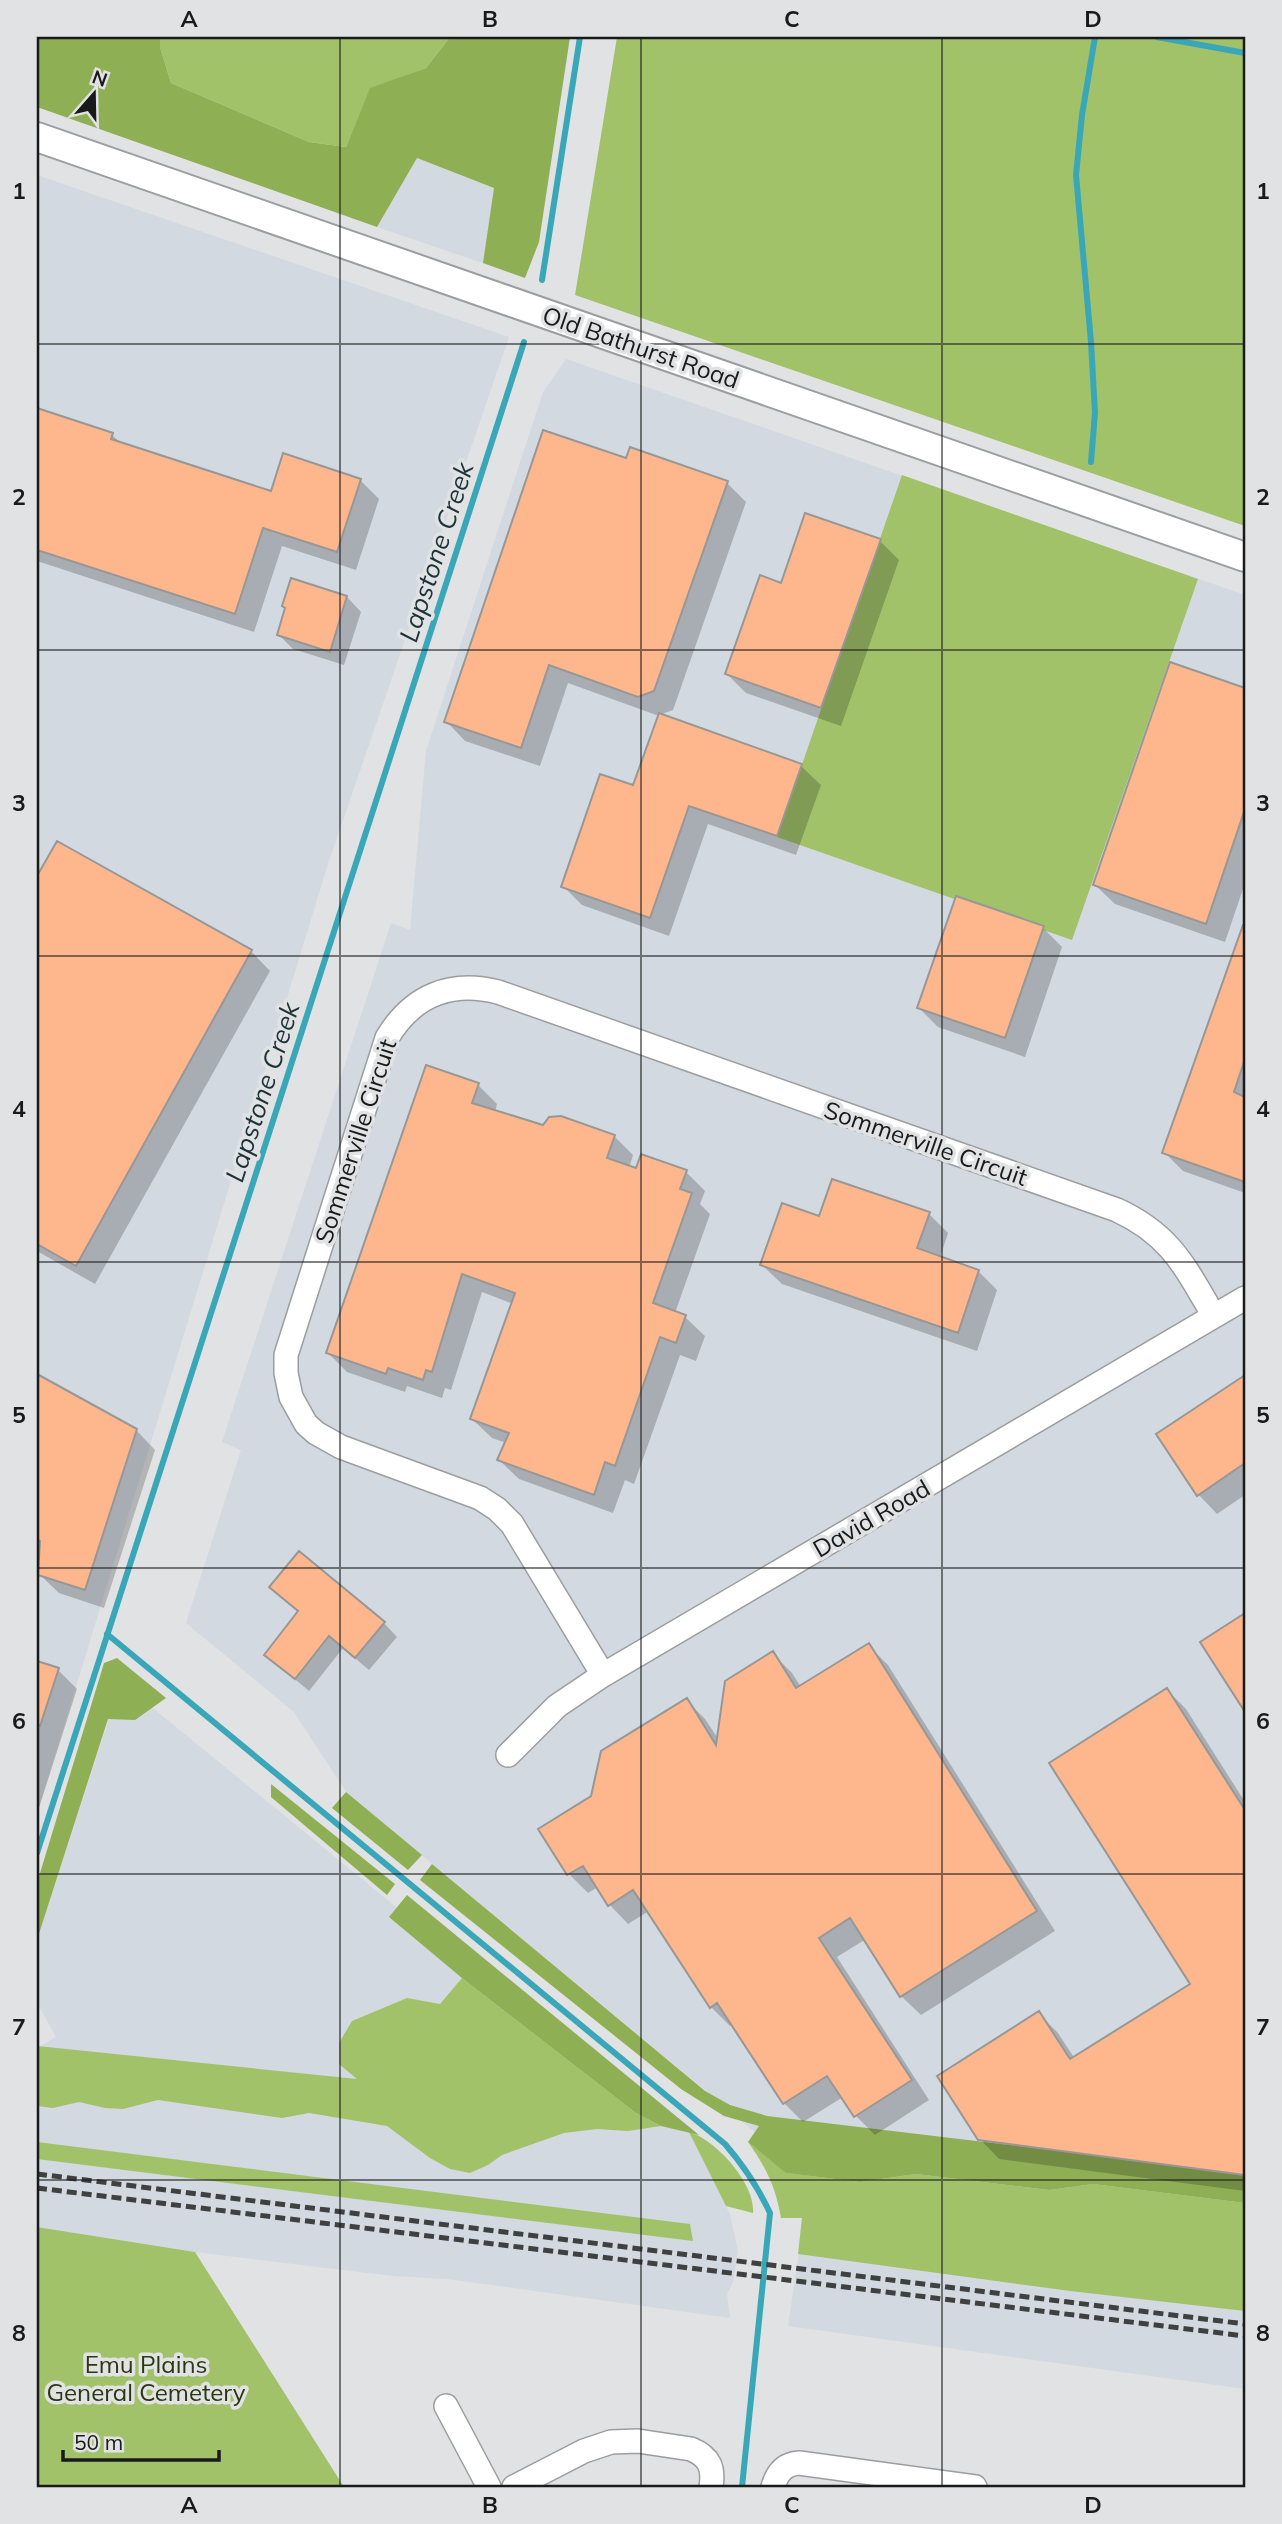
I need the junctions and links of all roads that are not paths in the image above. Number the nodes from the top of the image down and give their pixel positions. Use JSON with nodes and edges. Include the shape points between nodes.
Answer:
{"nodes":[{"id":1,"x":37,"y":137,"type":"edge"},
{"id":2,"x":1245,"y":557,"type":"edge"},
{"id":3,"x":1245,"y":1298,"type":"edge"},
{"id":4,"x":1214,"y":1316,"type":"junction"},
{"id":5,"x":603,"y":1675,"type":"junction"},
{"id":6,"x":509,"y":1755,"type":"dead end"},
{"id":7,"x":446,"y":2406,"type":"dead end"},
{"id":8,"x":489,"y":2487,"type":"edge"},
{"id":9,"x":514,"y":2487,"type":"edge"},
{"id":10,"x":711,"y":2487,"type":"edge"},
{"id":11,"x":773,"y":2487,"type":"edge"},
{"id":12,"x":975,"y":2487,"type":"edge"}],
"edges":[{"from":1,"to":2,"type":"main road","name":"Old Bathurst Road"},
{"from":3,"to":4,"type":"street","name":"David Road"},
{"from":4,"to":5,"type":"street","name":"David Road"},
{"from":4,"to":5,"type":"street","name":"Sommerville Circuit","via":[[1179,1256],[1152,1229],[1117,1210],[498,992],[467,987],[423,1000],[397,1021],[387,1038],[286,1354],[288,1387],[306,1424],[328,1441],[480,1498],[506,1517]]},
{"from":5,"to":6,"type":"street","name":"David Road","via":[[557,1706]]},
{"from":7,"to":8,"type":"street"},
{"from":9,"to":10,"type":"street","via":[[584,2451],[624,2440],[691,2449],[710,2464]]},
{"from":11,"to":12,"type":"street","via":[[785,2467],[799,2463]]}]}
